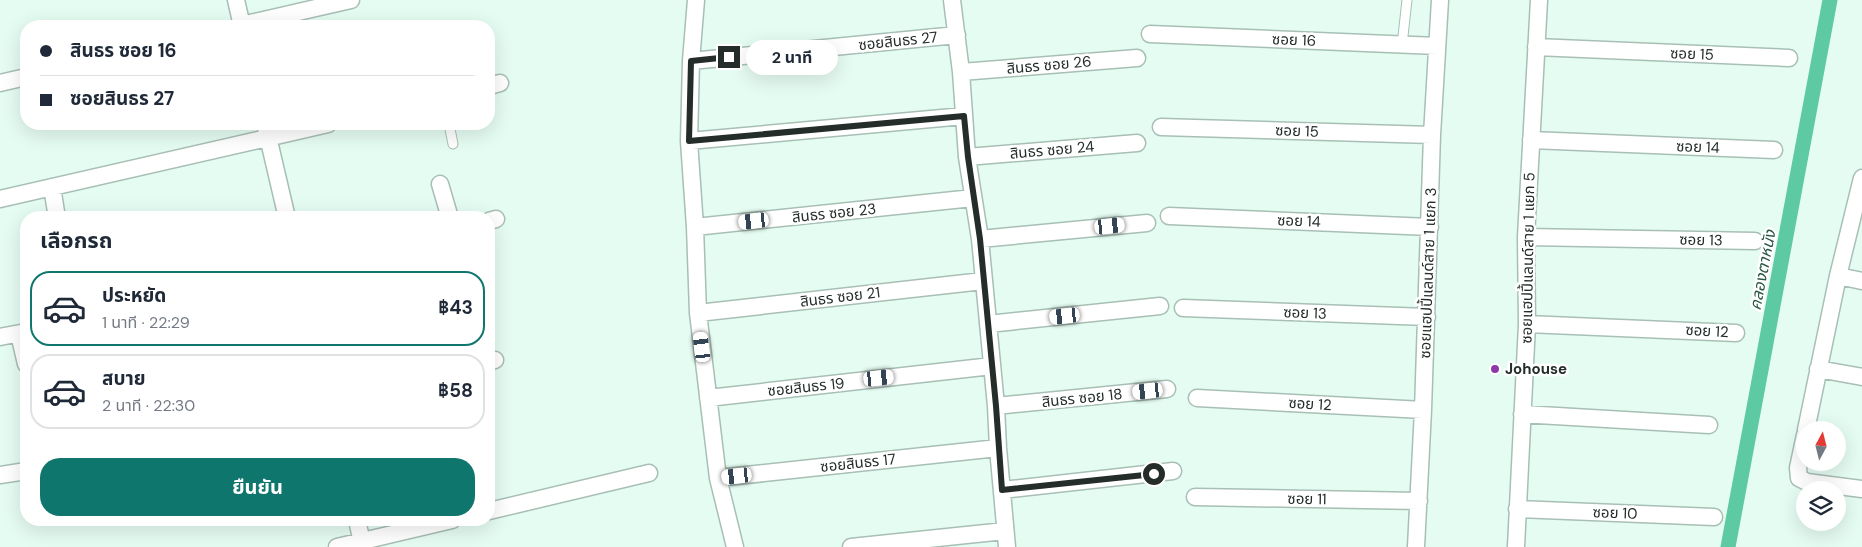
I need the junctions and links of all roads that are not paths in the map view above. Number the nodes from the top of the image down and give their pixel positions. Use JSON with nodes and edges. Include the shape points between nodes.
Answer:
{"nodes":[{"id":1,"x":236,"y":0,"type":"edge"},
{"id":2,"x":351,"y":0,"type":"edge"},
{"id":3,"x":696,"y":0,"type":"edge"},
{"id":4,"x":952,"y":0,"type":"edge"},
{"id":5,"x":1407,"y":0,"type":"edge"},
{"id":6,"x":1440,"y":0,"type":"edge"},
{"id":7,"x":1539,"y":0,"type":"edge"},
{"id":8,"x":239,"y":20,"type":"edge"},
{"id":9,"x":266,"y":20,"type":"edge"},
{"id":10,"x":1150,"y":34,"type":"dead end"},
{"id":11,"x":957,"y":35,"type":"junction"},
{"id":12,"x":1402,"y":45,"type":"junction"},
{"id":13,"x":1437,"y":46,"type":"junction"},
{"id":14,"x":1536,"y":47,"type":"junction"},
{"id":15,"x":1137,"y":58,"type":"dead end"},
{"id":16,"x":1789,"y":58,"type":"dead end"},
{"id":17,"x":691,"y":61,"type":"junction"},
{"id":18,"x":961,"y":72,"type":"junction"},
{"id":19,"x":20,"y":78,"type":"edge"},
{"id":20,"x":0,"y":83,"type":"edge"},
{"id":21,"x":964,"y":116,"type":"junction"},
{"id":22,"x":1161,"y":128,"type":"dead end"},
{"id":23,"x":450,"y":130,"type":"edge"},
{"id":24,"x":266,"y":131,"type":"edge"},
{"id":25,"x":1432,"y":135,"type":"junction"},
{"id":26,"x":1531,"y":140,"type":"junction"},
{"id":27,"x":689,"y":141,"type":"junction"},
{"id":28,"x":1137,"y":143,"type":"dead end"},
{"id":29,"x":454,"y":144,"type":"dead end"},
{"id":30,"x":1774,"y":150,"type":"dead end"},
{"id":31,"x":968,"y":157,"type":"junction"},
{"id":32,"x":440,"y":184,"type":"dead end"},
{"id":33,"x":1861,"y":186,"type":"edge"},
{"id":34,"x":52,"y":187,"type":"junction"},
{"id":35,"x":973,"y":198,"type":"junction"},
{"id":36,"x":0,"y":199,"type":"edge"},
{"id":37,"x":56,"y":211,"type":"edge"},
{"id":38,"x":284,"y":211,"type":"edge"},
{"id":39,"x":448,"y":211,"type":"edge"},
{"id":40,"x":1169,"y":216,"type":"dead end"},
{"id":41,"x":1147,"y":223,"type":"dead end"},
{"id":42,"x":695,"y":227,"type":"junction"},
{"id":43,"x":1430,"y":227,"type":"junction"},
{"id":44,"x":1526,"y":237,"type":"junction"},
{"id":45,"x":980,"y":239,"type":"junction"},
{"id":46,"x":1755,"y":241,"type":"dead end"},
{"id":47,"x":1838,"y":276,"type":"junction"},
{"id":48,"x":983,"y":280,"type":"junction"},
{"id":49,"x":1862,"y":281,"type":"edge"},
{"id":50,"x":1160,"y":306,"type":"dead end"},
{"id":51,"x":1183,"y":308,"type":"dead end"},
{"id":52,"x":698,"y":313,"type":"junction"},
{"id":53,"x":1427,"y":317,"type":"junction"},
{"id":54,"x":988,"y":324,"type":"junction"},
{"id":55,"x":1527,"y":324,"type":"junction"},
{"id":56,"x":20,"y":333,"type":"edge"},
{"id":57,"x":1736,"y":333,"type":"dead end"},
{"id":58,"x":0,"y":337,"type":"edge"},
{"id":59,"x":992,"y":366,"type":"junction"},
{"id":60,"x":1818,"y":369,"type":"junction"},
{"id":61,"x":1862,"y":377,"type":"edge"},
{"id":62,"x":1167,"y":389,"type":"dead end"},
{"id":63,"x":708,"y":398,"type":"junction"},
{"id":64,"x":1198,"y":398,"type":"dead end"},
{"id":65,"x":996,"y":406,"type":"junction"},
{"id":66,"x":1423,"y":410,"type":"junction"},
{"id":67,"x":1522,"y":414,"type":"junction"},
{"id":68,"x":1808,"y":421,"type":"edge"},
{"id":69,"x":1709,"y":425,"type":"dead end"},
{"id":70,"x":998,"y":448,"type":"junction"},
{"id":71,"x":1173,"y":471,"type":"dead end"},
{"id":72,"x":1798,"y":471,"type":"edge"},
{"id":73,"x":20,"y":472,"type":"edge"},
{"id":74,"x":649,"y":473,"type":"dead end"},
{"id":75,"x":0,"y":475,"type":"edge"},
{"id":76,"x":718,"y":478,"type":"junction"},
{"id":77,"x":1862,"y":489,"type":"edge"},
{"id":78,"x":1002,"y":490,"type":"junction"},
{"id":79,"x":1195,"y":497,"type":"dead end"},
{"id":80,"x":1420,"y":501,"type":"junction"},
{"id":81,"x":1517,"y":509,"type":"junction"},
{"id":82,"x":495,"y":510,"type":"edge"},
{"id":83,"x":1714,"y":517,"type":"dead end"},
{"id":84,"x":358,"y":526,"type":"edge"},
{"id":85,"x":430,"y":526,"type":"edge"},
{"id":86,"x":1006,"y":539,"type":"edge"},
{"id":87,"x":363,"y":544,"type":"edge"},
{"id":88,"x":338,"y":547,"type":"edge"},
{"id":89,"x":735,"y":547,"type":"edge"},
{"id":90,"x":851,"y":547,"type":"edge"},
{"id":91,"x":1416,"y":547,"type":"edge"},
{"id":92,"x":1516,"y":547,"type":"edge"}],
"edges":[{"from":1,"to":8,"type":"street"},
{"from":2,"to":9,"type":"street"},
{"from":3,"to":17,"type":"street"},
{"from":4,"to":11,"type":"street"},
{"from":5,"to":12,"type":"lane"},
{"from":6,"to":13,"type":"street","name":"ซอยแฮปปี้แลนด์สาย 1 แยก 3"},
{"from":7,"to":14,"type":"street","name":"ซอยแฮปปี้แลนด์สาย 1 แยก 5"},
{"from":10,"to":12,"type":"street","name":"ซอย 16"},
{"from":11,"to":17,"type":"street","name":"ซอยสินธร 27"},
{"from":11,"to":18,"type":"street"},
{"from":12,"to":13,"type":"street","name":"ซอย 16"},
{"from":13,"to":25,"type":"street","name":"ซอยแฮปปี้แลนด์สาย 1 แยก 3"},
{"from":14,"to":16,"type":"street","name":"ซอย 15"},
{"from":14,"to":26,"type":"street","name":"ซอยแฮปปี้แลนด์สาย 1 แยก 5"},
{"from":15,"to":18,"type":"street","name":"สินธร ซอย 26"},
{"from":17,"to":27,"type":"street"},
{"from":18,"to":21,"type":"street"},
{"from":19,"to":20,"type":"street"},
{"from":21,"to":27,"type":"street"},
{"from":21,"to":31,"type":"street"},
{"from":22,"to":25,"type":"street","name":"ซอย 15"},
{"from":23,"to":29,"type":"lane"},
{"from":24,"to":34,"type":"street"},
{"from":24,"to":38,"type":"street"},
{"from":25,"to":43,"type":"street","name":"ซอยแฮปปี้แลนด์สาย 1 แยก 3"},
{"from":26,"to":30,"type":"street","name":"ซอย 14"},
{"from":26,"to":44,"type":"street","name":"ซอยแฮปปี้แลนด์สาย 1 แยก 5"},
{"from":27,"to":42,"type":"street"},
{"from":28,"to":31,"type":"street","name":"สินธร ซอย 24"},
{"from":31,"to":35,"type":"street"},
{"from":32,"to":39,"type":"street"},
{"from":33,"to":47,"type":"street"},
{"from":34,"to":36,"type":"street"},
{"from":34,"to":37,"type":"street"},
{"from":35,"to":42,"type":"street","name":"สินธร ซอย 23"},
{"from":35,"to":45,"type":"street"},
{"from":40,"to":43,"type":"street","name":"ซอย 14"},
{"from":41,"to":45,"type":"street"},
{"from":42,"to":52,"type":"street"},
{"from":43,"to":53,"type":"street","name":"ซอยแฮปปี้แลนด์สาย 1 แยก 3"},
{"from":44,"to":46,"type":"street","name":"ซอย 13"},
{"from":44,"to":55,"type":"street","name":"ซอยแฮปปี้แลนด์สาย 1 แยก 5"},
{"from":45,"to":48,"type":"street"},
{"from":47,"to":49,"type":"street"},
{"from":47,"to":60,"type":"street"},
{"from":48,"to":52,"type":"street","name":"สินธร ซอย 21"},
{"from":48,"to":54,"type":"street"},
{"from":50,"to":54,"type":"street"},
{"from":51,"to":53,"type":"street","name":"ซอย 13"},
{"from":52,"to":63,"type":"street"},
{"from":53,"to":66,"type":"street","name":"ซอยแฮปปี้แลนด์สาย 1 แยก 3"},
{"from":54,"to":59,"type":"street"},
{"from":55,"to":57,"type":"street","name":"ซอย 12"},
{"from":55,"to":67,"type":"street","name":"ซอยแฮปปี้แลนด์สาย 1 แยก 5"},
{"from":56,"to":58,"type":"street"},
{"from":59,"to":63,"type":"street","name":"ซอยสินธร 19"},
{"from":59,"to":65,"type":"street"},
{"from":60,"to":61,"type":"street"},
{"from":60,"to":68,"type":"street"},
{"from":62,"to":65,"type":"street","name":"สินธร ซอย 18"},
{"from":63,"to":76,"type":"street"},
{"from":64,"to":66,"type":"street","name":"ซอย 12"},
{"from":65,"to":70,"type":"street"},
{"from":66,"to":80,"type":"street","name":"ซอยแฮปปี้แลนด์สาย 1 แยก 3"},
{"from":67,"to":69,"type":"street"},
{"from":67,"to":81,"type":"street","name":"ซอยแฮปปี้แลนด์สาย 1 แยก 5"},
{"from":70,"to":76,"type":"street","name":"ซอยสินธร 17"},
{"from":70,"to":78,"type":"street"},
{"from":71,"to":78,"type":"street"},
{"from":72,"to":77,"type":"street","via":[[1799,478],[1807,482]]},
{"from":73,"to":75,"type":"street"},
{"from":74,"to":82,"type":"street"},
{"from":76,"to":89,"type":"street"},
{"from":78,"to":86,"type":"street"},
{"from":79,"to":80,"type":"street","name":"ซอย 11"},
{"from":80,"to":91,"type":"street","name":"ซอยแฮปปี้แลนด์สาย 1 แยก 3"},
{"from":81,"to":83,"type":"street","name":"ซอย 10"},
{"from":81,"to":92,"type":"street","name":"ซอยแฮปปี้แลนด์สาย 1 แยก 5"},
{"from":84,"to":87,"type":"street"},
{"from":85,"to":87,"type":"street"},
{"from":86,"to":90,"type":"street"},
{"from":87,"to":88,"type":"street"}]}
